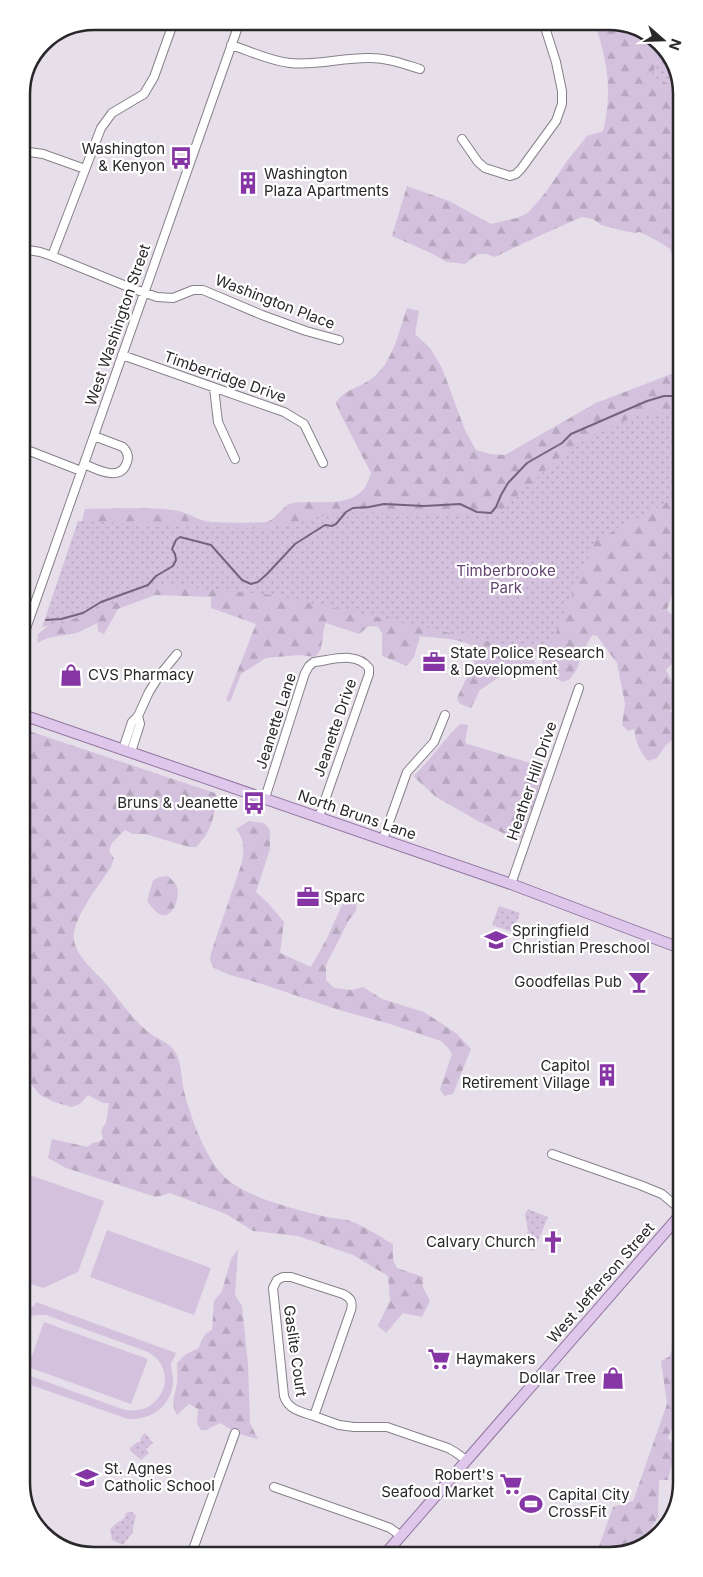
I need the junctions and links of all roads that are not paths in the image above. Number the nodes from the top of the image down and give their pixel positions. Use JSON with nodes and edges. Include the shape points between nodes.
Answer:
{"nodes":[{"id":1,"x":171,"y":30,"type":"edge"},
{"id":2,"x":237,"y":30,"type":"edge"},
{"id":3,"x":546,"y":30,"type":"edge"},
{"id":4,"x":231,"y":45,"type":"junction"},
{"id":5,"x":420,"y":69,"type":"dead end"},
{"id":6,"x":462,"y":139,"type":"dead end"},
{"id":7,"x":30,"y":152,"type":"edge"},
{"id":8,"x":85,"y":169,"type":"junction"},
{"id":9,"x":30,"y":252,"type":"edge"},
{"id":10,"x":52,"y":256,"type":"junction"},
{"id":11,"x":143,"y":293,"type":"junction"},
{"id":12,"x":339,"y":340,"type":"dead end"},
{"id":13,"x":122,"y":355,"type":"junction"},
{"id":14,"x":214,"y":388,"type":"junction"},
{"id":15,"x":94,"y":436,"type":"junction"},
{"id":16,"x":30,"y":451,"type":"edge"},
{"id":17,"x":235,"y":459,"type":"dead end"},
{"id":18,"x":323,"y":463,"type":"dead end"},
{"id":19,"x":82,"y":468,"type":"junction"},
{"id":20,"x":30,"y":618,"type":"edge"},
{"id":21,"x":178,"y":654,"type":"dead end"},
{"id":22,"x":352,"y":657,"type":"joint"},
{"id":23,"x":578,"y":688,"type":"dead end"},
{"id":24,"x":444,"y":715,"type":"dead end"},
{"id":25,"x":30,"y":717,"type":"edge"},
{"id":26,"x":127,"y":750,"type":"junction"},
{"id":27,"x":264,"y":798,"type":"junction"},
{"id":28,"x":319,"y":817,"type":"junction"},
{"id":29,"x":383,"y":839,"type":"junction"},
{"id":30,"x":510,"y":884,"type":"junction"},
{"id":31,"x":673,"y":945,"type":"edge"},
{"id":32,"x":552,"y":1154,"type":"dead end"},
{"id":33,"x":673,"y":1203,"type":"edge"},
{"id":34,"x":673,"y":1223,"type":"edge"},
{"id":35,"x":314,"y":1416,"type":"junction"},
{"id":36,"x":235,"y":1433,"type":"dead end"},
{"id":37,"x":466,"y":1460,"type":"junction"},
{"id":38,"x":274,"y":1487,"type":"dead end"},
{"id":39,"x":401,"y":1536,"type":"junction"},
{"id":40,"x":194,"y":1547,"type":"edge"},
{"id":41,"x":392,"y":1547,"type":"edge"}],
"edges":[{"from":1,"to":8,"type":"street","via":[[150,86],[144,94],[119,108],[106,120]]},
{"from":2,"to":4,"type":"street","name":"West Washington Street"},
{"from":3,"to":6,"type":"street","via":[[562,90],[562,104],[556,121],[521,169],[510,176],[482,166]]},
{"from":4,"to":5,"type":"street","via":[[292,63],[381,58]]},
{"from":4,"to":11,"type":"street","name":"West Washington Street"},
{"from":7,"to":8,"type":"street"},
{"from":8,"to":10,"type":"street"},
{"from":9,"to":10,"type":"street","name":"Washington Place"},
{"from":10,"to":11,"type":"street","name":"Washington Place"},
{"from":11,"to":12,"type":"street","name":"Washington Place","via":[[168,298],[203,290],[262,315]]},
{"from":11,"to":13,"type":"street","name":"West Washington Street"},
{"from":13,"to":14,"type":"street","name":"Timberridge Drive"},
{"from":13,"to":15,"type":"street","name":"West Washington Street"},
{"from":14,"to":17,"type":"street","via":[[218,422]]},
{"from":14,"to":18,"type":"street","name":"Timberridge Drive","via":[[295,417],[304,424]]},
{"from":15,"to":19,"type":"street","name":"West Washington Street"},
{"from":15,"to":19,"type":"street","via":[[123,447],[128,456],[127,463],[120,472],[110,474]]},
{"from":16,"to":19,"type":"street"},
{"from":19,"to":20,"type":"street","name":"West Washington Street"},
{"from":21,"to":26,"type":"street","via":[[153,685],[132,722]]},
{"from":22,"to":27,"type":"street","name":"Jeanette Lane","via":[[314,662],[305,673]]},
{"from":22,"to":28,"type":"street","name":"Jeanette Drive","via":[[366,664],[369,674]]},
{"from":23,"to":30,"type":"street","name":"Heather Hill Drive"},
{"from":24,"to":29,"type":"street","via":[[434,742],[407,772]]},
{"from":25,"to":26,"type":"main road","name":"North Bruns Lane"},
{"from":26,"to":27,"type":"main road","name":"North Bruns Lane"},
{"from":27,"to":28,"type":"main road","name":"North Bruns Lane"},
{"from":28,"to":29,"type":"main road","name":"North Bruns Lane"},
{"from":29,"to":30,"type":"main road","name":"North Bruns Lane"},
{"from":30,"to":31,"type":"main road","name":"North Bruns Lane"},
{"from":32,"to":33,"type":"street","via":[[662,1194]]},
{"from":34,"to":37,"type":"main road","name":"West Jefferson Street"},
{"from":35,"to":35,"type":"street","name":"Gaslite Court","via":[[291,1408],[284,1396],[273,1288],[282,1277],[344,1294],[352,1302]]},
{"from":35,"to":37,"type":"street","via":[[354,1428],[379,1426],[398,1430],[448,1448]]},
{"from":36,"to":40,"type":"street"},
{"from":37,"to":39,"type":"main road","name":"West Jefferson Street"},
{"from":38,"to":39,"type":"street","via":[[390,1528]]},
{"from":39,"to":41,"type":"main road","name":"West Jefferson Street"}]}
